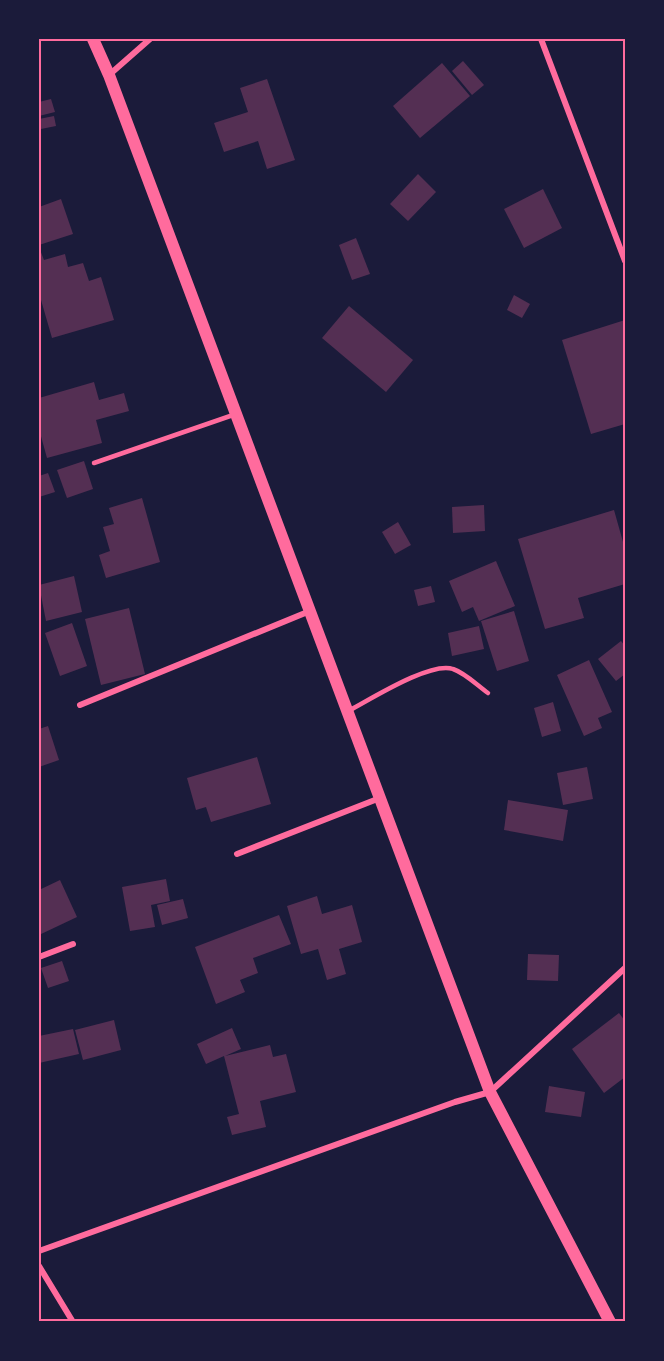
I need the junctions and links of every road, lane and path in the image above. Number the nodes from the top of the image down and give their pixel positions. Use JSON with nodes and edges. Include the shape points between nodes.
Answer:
{"nodes":[{"id":1,"x":93,"y":39,"type":"edge"},
{"id":2,"x":150,"y":39,"type":"edge"},
{"id":3,"x":541,"y":39,"type":"edge"},
{"id":4,"x":109,"y":75,"type":"junction"},
{"id":5,"x":625,"y":261,"type":"edge"},
{"id":6,"x":236,"y":414,"type":"junction"},
{"id":7,"x":94,"y":464,"type":"dead end"},
{"id":8,"x":310,"y":611,"type":"junction"},
{"id":9,"x":488,"y":693,"type":"dead end"},
{"id":10,"x":80,"y":705,"type":"dead end"},
{"id":11,"x":347,"y":712,"type":"junction"},
{"id":12,"x":380,"y":798,"type":"junction"},
{"id":13,"x":237,"y":854,"type":"dead end"},
{"id":14,"x":73,"y":944,"type":"dead end"},
{"id":15,"x":39,"y":957,"type":"edge"},
{"id":16,"x":625,"y":968,"type":"edge"},
{"id":17,"x":490,"y":1092,"type":"junction"},
{"id":18,"x":39,"y":1251,"type":"edge"},
{"id":19,"x":39,"y":1266,"type":"edge"},
{"id":20,"x":73,"y":1322,"type":"edge"},
{"id":21,"x":610,"y":1322,"type":"edge"}],
"edges":[{"from":1,"to":4,"type":"main road"},
{"from":2,"to":4,"type":"street"},
{"from":3,"to":5,"type":"street"},
{"from":4,"to":6,"type":"main road"},
{"from":6,"to":7,"type":"lane"},
{"from":6,"to":8,"type":"main road"},
{"from":8,"to":10,"type":"street"},
{"from":8,"to":11,"type":"main road"},
{"from":9,"to":11,"type":"lane","via":[[454,669],[442,666]]},
{"from":11,"to":12,"type":"main road"},
{"from":12,"to":13,"type":"street"},
{"from":12,"to":17,"type":"main road"},
{"from":14,"to":15,"type":"street"},
{"from":16,"to":17,"type":"street"},
{"from":17,"to":18,"type":"street"},
{"from":17,"to":21,"type":"main road"},
{"from":19,"to":20,"type":"street"}]}
